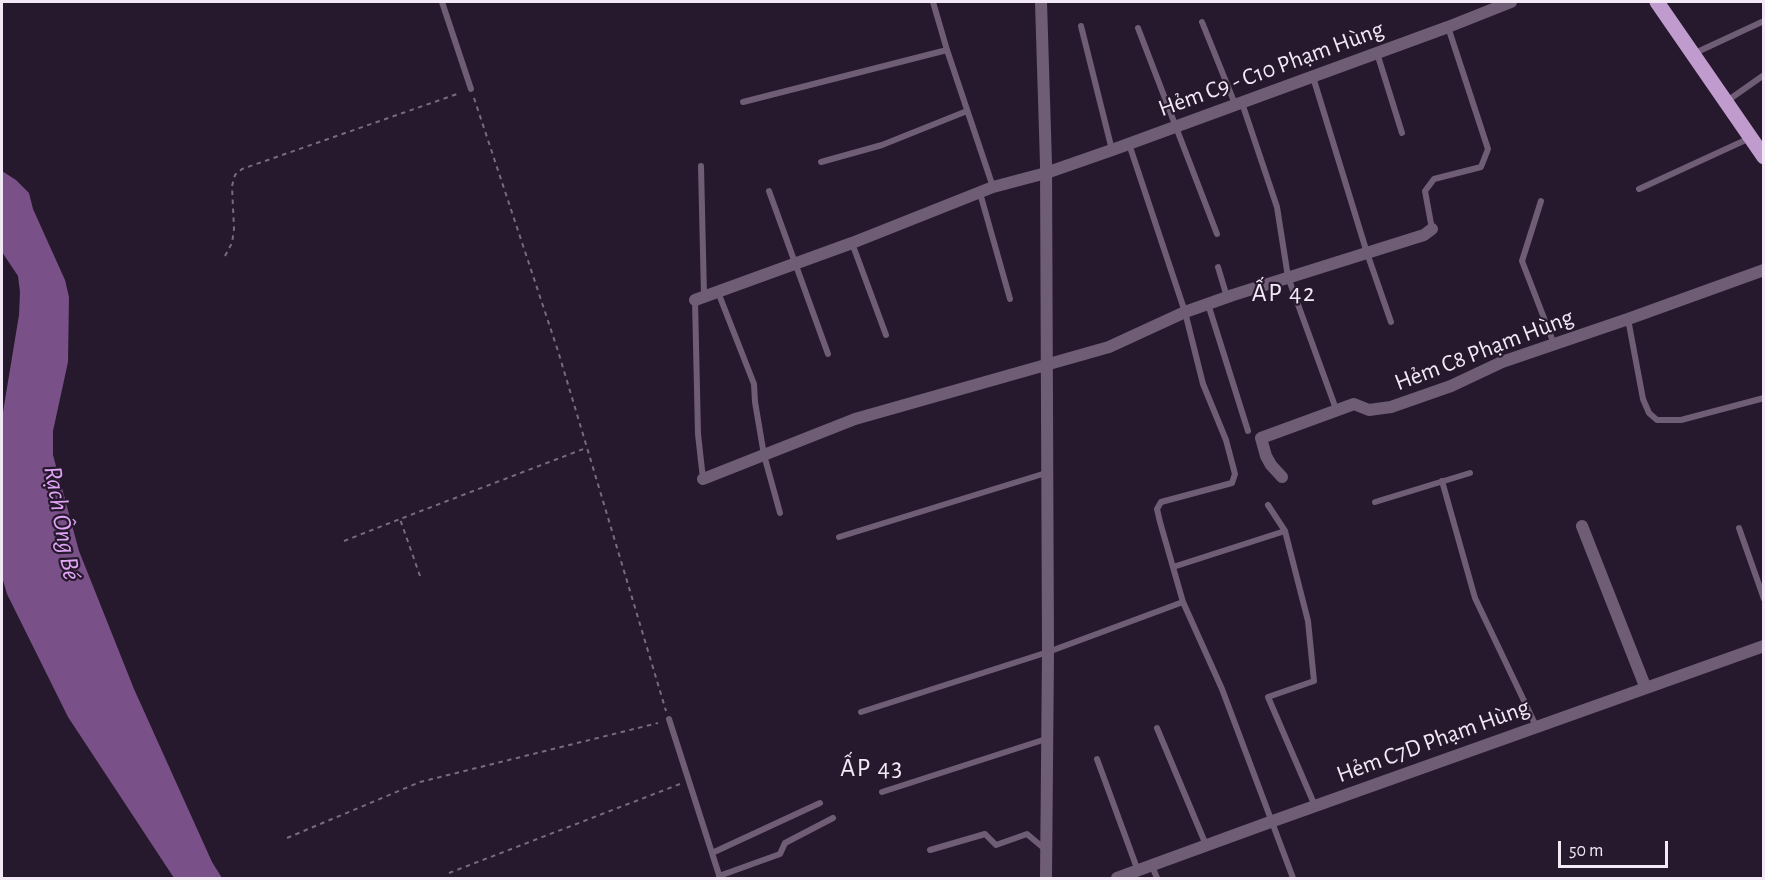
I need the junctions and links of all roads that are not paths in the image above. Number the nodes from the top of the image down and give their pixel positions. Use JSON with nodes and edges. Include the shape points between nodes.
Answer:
{"nodes":[{"id":1,"x":442,"y":2,"type":"edge"},
{"id":2,"x":933,"y":2,"type":"edge"},
{"id":3,"x":1041,"y":2,"type":"edge"},
{"id":4,"x":1511,"y":2,"type":"edge"},
{"id":5,"x":1657,"y":2,"type":"edge"},
{"id":6,"x":1764,"y":21,"type":"edge"},
{"id":7,"x":1202,"y":22,"type":"dead end"},
{"id":8,"x":1081,"y":26,"type":"dead end"},
{"id":9,"x":1448,"y":27,"type":"junction"},
{"id":10,"x":1138,"y":28,"type":"dead end"},
{"id":11,"x":946,"y":50,"type":"junction"},
{"id":12,"x":1377,"y":53,"type":"junction"},
{"id":13,"x":1694,"y":54,"type":"junction"},
{"id":14,"x":1764,"y":75,"type":"edge"},
{"id":15,"x":1312,"y":76,"type":"junction"},
{"id":16,"x":471,"y":89,"type":"road end"},
{"id":17,"x":743,"y":102,"type":"dead end"},
{"id":18,"x":1726,"y":102,"type":"junction"},
{"id":19,"x":1238,"y":103,"type":"junction"},
{"id":20,"x":968,"y":111,"type":"junction"},
{"id":21,"x":1175,"y":125,"type":"junction"},
{"id":22,"x":1402,"y":133,"type":"dead end"},
{"id":23,"x":1750,"y":138,"type":"junction"},
{"id":24,"x":1128,"y":143,"type":"junction"},
{"id":25,"x":1112,"y":150,"type":"junction"},
{"id":26,"x":1764,"y":157,"type":"edge"},
{"id":27,"x":821,"y":162,"type":"dead end"},
{"id":28,"x":701,"y":166,"type":"dead end"},
{"id":29,"x":1046,"y":173,"type":"junction"},
{"id":30,"x":993,"y":187,"type":"junction"},
{"id":31,"x":1639,"y":189,"type":"dead end"},
{"id":32,"x":769,"y":191,"type":"dead end"},
{"id":33,"x":980,"y":192,"type":"junction"},
{"id":34,"x":1541,"y":201,"type":"dead end"},
{"id":35,"x":1432,"y":229,"type":"joint"},
{"id":36,"x":1217,"y":234,"type":"dead end"},
{"id":37,"x":852,"y":243,"type":"junction"},
{"id":38,"x":1367,"y":253,"type":"junction"},
{"id":39,"x":795,"y":262,"type":"junction"},
{"id":40,"x":1218,"y":267,"type":"dead end"},
{"id":41,"x":1764,"y":270,"type":"edge"},
{"id":42,"x":1288,"y":277,"type":"junction"},
{"id":43,"x":718,"y":292,"type":"junction"},
{"id":44,"x":1227,"y":297,"type":"junction"},
{"id":45,"x":700,"y":299,"type":"junction"},
{"id":46,"x":1010,"y":299,"type":"dead end"},
{"id":47,"x":1208,"y":304,"type":"junction"},
{"id":48,"x":1185,"y":312,"type":"junction"},
{"id":49,"x":1628,"y":319,"type":"junction"},
{"id":50,"x":1391,"y":322,"type":"dead end"},
{"id":51,"x":886,"y":335,"type":"dead end"},
{"id":52,"x":1554,"y":344,"type":"junction"},
{"id":53,"x":828,"y":354,"type":"dead end"},
{"id":54,"x":1046,"y":365,"type":"junction"},
{"id":55,"x":1764,"y":398,"type":"edge"},
{"id":56,"x":1336,"y":409,"type":"junction"},
{"id":57,"x":1248,"y":431,"type":"dead end"},
{"id":58,"x":764,"y":455,"type":"junction"},
{"id":59,"x":1470,"y":472,"type":"dead end"},
{"id":60,"x":1046,"y":473,"type":"junction"},
{"id":61,"x":1282,"y":477,"type":"dead end"},
{"id":62,"x":703,"y":479,"type":"joint"},
{"id":63,"x":1442,"y":481,"type":"junction"},
{"id":64,"x":1375,"y":502,"type":"dead end"},
{"id":65,"x":1268,"y":505,"type":"dead end"},
{"id":66,"x":780,"y":513,"type":"dead end"},
{"id":67,"x":1581,"y":526,"type":"dead end"},
{"id":68,"x":1739,"y":528,"type":"dead end"},
{"id":69,"x":1285,"y":531,"type":"junction"},
{"id":70,"x":839,"y":537,"type":"dead end"},
{"id":71,"x":1173,"y":567,"type":"junction"},
{"id":72,"x":1764,"y":599,"type":"edge"},
{"id":73,"x":1183,"y":602,"type":"junction"},
{"id":74,"x":1764,"y":646,"type":"edge"},
{"id":75,"x":1048,"y":652,"type":"junction"},
{"id":76,"x":1646,"y":686,"type":"junction"},
{"id":77,"x":861,"y":712,"type":"dead end"},
{"id":78,"x":669,"y":719,"type":"road end"},
{"id":79,"x":1536,"y":726,"type":"junction"},
{"id":80,"x":1157,"y":728,"type":"dead end"},
{"id":81,"x":1046,"y":739,"type":"junction"},
{"id":82,"x":1097,"y":759,"type":"dead end"},
{"id":83,"x":882,"y":792,"type":"dead end"},
{"id":84,"x":820,"y":802,"type":"dead end"},
{"id":85,"x":1315,"y":806,"type":"junction"},
{"id":86,"x":833,"y":818,"type":"dead end"},
{"id":87,"x":1273,"y":821,"type":"junction"},
{"id":88,"x":1206,"y":845,"type":"junction"},
{"id":89,"x":930,"y":850,"type":"dead end"},
{"id":90,"x":1046,"y":850,"type":"junction"},
{"id":91,"x":712,"y":853,"type":"junction"},
{"id":92,"x":1152,"y":866,"type":"junction"},
{"id":93,"x":1138,"y":872,"type":"junction"},
{"id":94,"x":720,"y":877,"type":"edge"},
{"id":95,"x":1046,"y":879,"type":"edge"},
{"id":96,"x":1118,"y":879,"type":"edge"},
{"id":97,"x":1157,"y":879,"type":"edge"},
{"id":98,"x":1293,"y":879,"type":"edge"}],
"edges":[{"from":1,"to":16,"type":"lane"},
{"from":2,"to":11,"type":"lane"},
{"from":3,"to":29,"type":"street"},
{"from":4,"to":9,"type":"street","name":"Hẻm C9 - C10 Phạm Hùng"},
{"from":5,"to":13,"type":"main road"},
{"from":6,"to":13,"type":"lane"},
{"from":7,"to":19,"type":"lane"},
{"from":8,"to":25,"type":"lane"},
{"from":9,"to":12,"type":"street","name":"Hẻm C9 - C10 Phạm Hùng"},
{"from":9,"to":35,"type":"lane","via":[[1488,149],[1481,167],[1434,179],[1425,191]]},
{"from":10,"to":21,"type":"lane"},
{"from":11,"to":17,"type":"lane"},
{"from":11,"to":20,"type":"lane"},
{"from":12,"to":15,"type":"street","name":"Hẻm C9 - C10 Phạm Hùng"},
{"from":12,"to":22,"type":"lane"},
{"from":13,"to":18,"type":"main road"},
{"from":14,"to":18,"type":"lane"},
{"from":15,"to":19,"type":"street","name":"Hẻm C9 - C10 Phạm Hùng"},
{"from":15,"to":38,"type":"lane"},
{"from":18,"to":23,"type":"main road"},
{"from":19,"to":21,"type":"street","name":"Hẻm C9 - C10 Phạm Hùng"},
{"from":19,"to":42,"type":"lane","via":[[1277,207]]},
{"from":20,"to":27,"type":"lane","via":[[882,145]]},
{"from":20,"to":30,"type":"lane"},
{"from":21,"to":24,"type":"street","name":"Hẻm C9 - C10 Phạm Hùng"},
{"from":21,"to":36,"type":"lane"},
{"from":23,"to":26,"type":"main road"},
{"from":23,"to":31,"type":"lane"},
{"from":24,"to":25,"type":"street","name":"Hẻm C9 - C10 Phạm Hùng"},
{"from":24,"to":48,"type":"lane"},
{"from":25,"to":29,"type":"street","name":"Hẻm C9 - C10 Phạm Hùng"},
{"from":28,"to":45,"type":"lane"},
{"from":29,"to":30,"type":"street","name":"Hẻm C9 - C10 Phạm Hùng"},
{"from":29,"to":54,"type":"street"},
{"from":30,"to":33,"type":"street","name":"Hẻm C9 - C10 Phạm Hùng"},
{"from":32,"to":39,"type":"lane"},
{"from":33,"to":37,"type":"street","name":"Hẻm C9 - C10 Phạm Hùng"},
{"from":33,"to":46,"type":"lane"},
{"from":34,"to":52,"type":"lane","via":[[1522,261]]},
{"from":35,"to":38,"type":"street"},
{"from":37,"to":39,"type":"street","name":"Hẻm C9 - C10 Phạm Hùng"},
{"from":37,"to":51,"type":"lane"},
{"from":38,"to":42,"type":"street"},
{"from":38,"to":50,"type":"lane"},
{"from":39,"to":43,"type":"street","name":"Hẻm C9 - C10 Phạm Hùng"},
{"from":39,"to":53,"type":"lane"},
{"from":40,"to":44,"type":"lane"},
{"from":41,"to":49,"type":"street","name":"Hẻm C8 Phạm Hùng"},
{"from":42,"to":44,"type":"street"},
{"from":42,"to":56,"type":"lane"},
{"from":43,"to":45,"type":"street","name":"Hẻm C9 - C10 Phạm Hùng"},
{"from":43,"to":58,"type":"lane","via":[[754,384]]},
{"from":44,"to":47,"type":"street"},
{"from":45,"to":62,"type":"lane","via":[[698,434]]},
{"from":47,"to":48,"type":"street"},
{"from":47,"to":57,"type":"lane"},
{"from":48,"to":54,"type":"street","via":[[1109,347]]},
{"from":48,"to":71,"type":"lane","via":[[1203,384],[1235,474],[1232,483],[1158,506]]},
{"from":49,"to":52,"type":"street","name":"Hẻm C8 Phạm Hùng"},
{"from":49,"to":55,"type":"lane","via":[[1643,399],[1657,420],[1681,420]]},
{"from":52,"to":56,"type":"street","name":"Hẻm C8 Phạm Hùng","via":[[1391,407],[1369,410],[1354,404]]},
{"from":54,"to":58,"type":"street","via":[[855,418]]},
{"from":54,"to":60,"type":"street"},
{"from":56,"to":61,"type":"street","name":"Hẻm C8 Phạm Hùng","via":[[1261,438],[1266,456]]},
{"from":58,"to":62,"type":"street"},
{"from":58,"to":66,"type":"lane"},
{"from":59,"to":63,"type":"lane"},
{"from":60,"to":70,"type":"lane"},
{"from":60,"to":75,"type":"street"},
{"from":63,"to":64,"type":"lane"},
{"from":63,"to":79,"type":"lane","via":[[1475,598]]},
{"from":65,"to":69,"type":"lane"},
{"from":67,"to":76,"type":"street"},
{"from":68,"to":72,"type":"lane"},
{"from":69,"to":71,"type":"lane"},
{"from":69,"to":85,"type":"lane","via":[[1308,621],[1314,681],[1269,697]]},
{"from":71,"to":73,"type":"lane"},
{"from":73,"to":75,"type":"lane"},
{"from":73,"to":87,"type":"lane","via":[[1222,689]]},
{"from":74,"to":76,"type":"street","name":"Hẻm C7D Phạm Hùng"},
{"from":75,"to":77,"type":"lane"},
{"from":75,"to":81,"type":"street"},
{"from":76,"to":79,"type":"street","name":"Hẻm C7D Phạm Hùng"},
{"from":78,"to":91,"type":"lane"},
{"from":79,"to":85,"type":"street","name":"Hẻm C7D Phạm Hùng"},
{"from":80,"to":88,"type":"lane"},
{"from":81,"to":83,"type":"lane"},
{"from":81,"to":90,"type":"street"},
{"from":82,"to":93,"type":"lane"},
{"from":84,"to":91,"type":"lane"},
{"from":85,"to":87,"type":"street","name":"Hẻm C7D Phạm Hùng"},
{"from":86,"to":94,"type":"lane","via":[[785,843],[780,854]]},
{"from":87,"to":88,"type":"street","name":"Hẻm C7D Phạm Hùng"},
{"from":87,"to":98,"type":"lane"},
{"from":88,"to":92,"type":"street","name":"Hẻm C7D Phạm Hùng"},
{"from":89,"to":90,"type":"lane","via":[[986,834],[996,845],[1027,834]]},
{"from":90,"to":95,"type":"street"},
{"from":91,"to":94,"type":"lane"},
{"from":92,"to":93,"type":"street","name":"Hẻm C7D Phạm Hùng"},
{"from":92,"to":97,"type":"lane"},
{"from":93,"to":96,"type":"street","name":"Hẻm C7D Phạm Hùng"}]}
